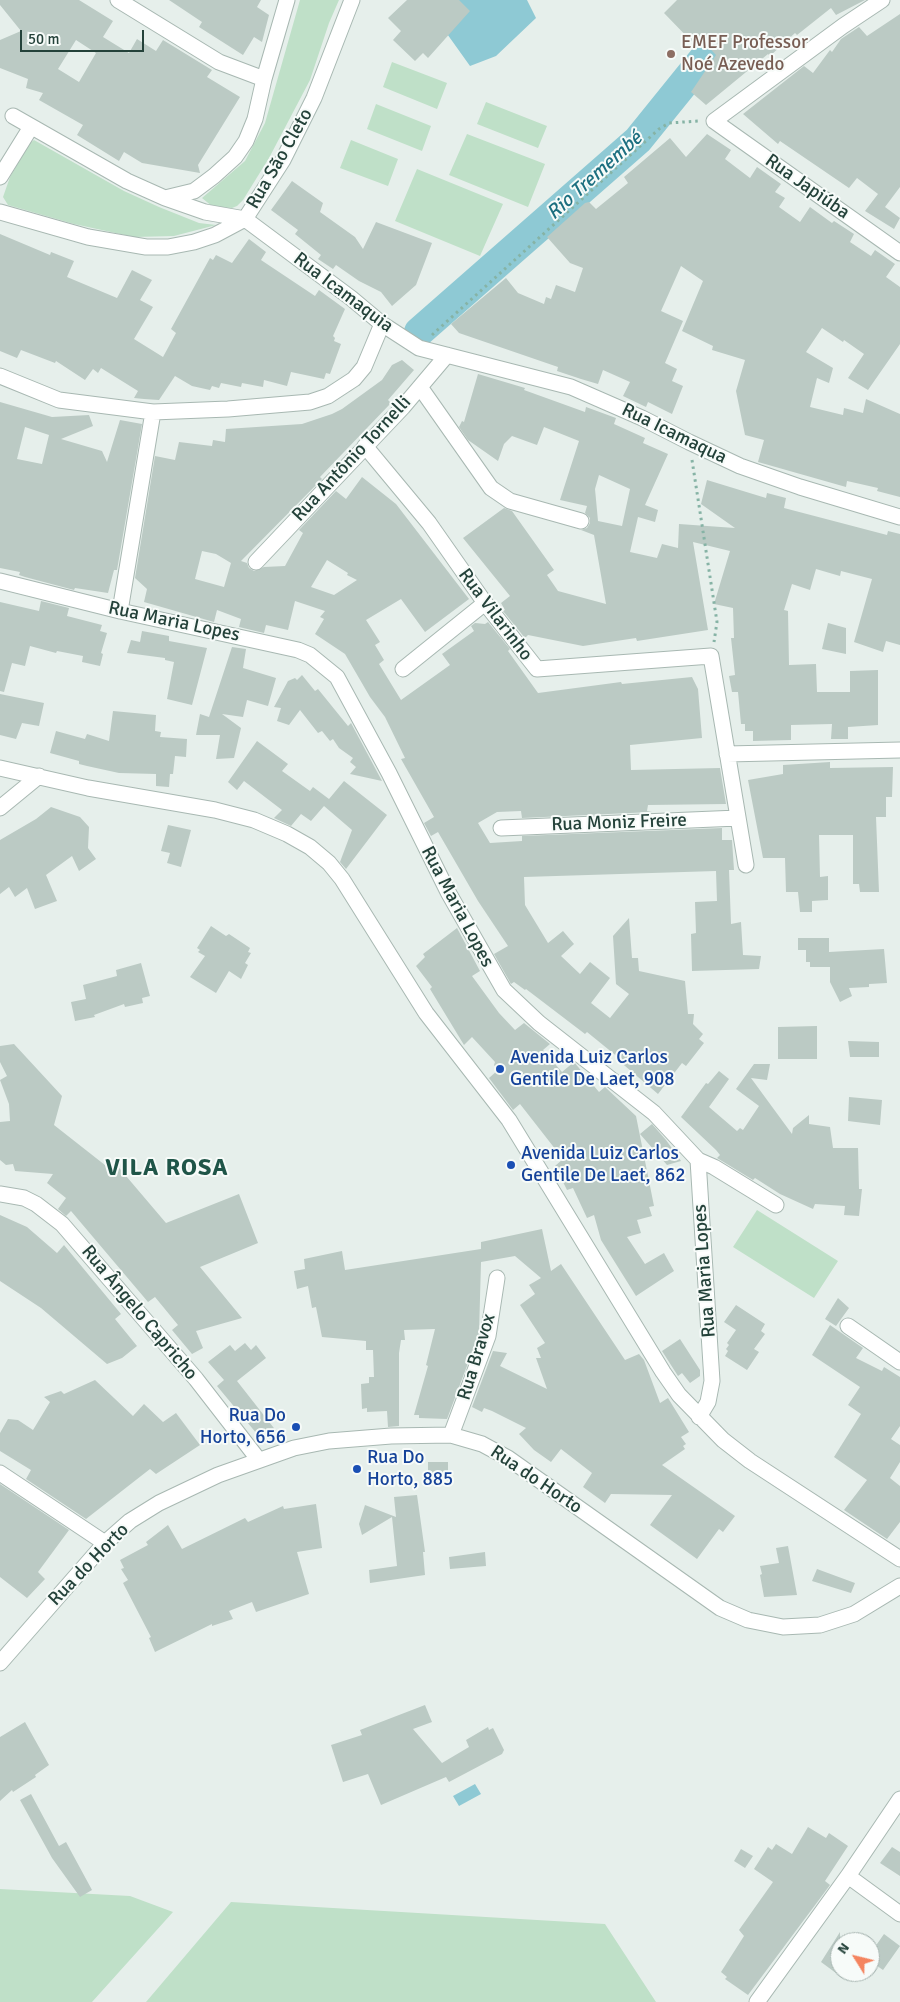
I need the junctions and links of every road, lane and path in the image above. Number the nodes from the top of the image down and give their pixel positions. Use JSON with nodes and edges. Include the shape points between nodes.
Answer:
{"nodes":[{"id":1,"x":118,"y":0,"type":"edge"},
{"id":2,"x":287,"y":0,"type":"edge"},
{"id":3,"x":352,"y":0,"type":"edge"},
{"id":4,"x":882,"y":0,"type":"edge"},
{"id":5,"x":264,"y":79,"type":"junction"},
{"id":6,"x":13,"y":116,"type":"dead end"},
{"id":7,"x":714,"y":121,"type":"junction"},
{"id":8,"x":31,"y":127,"type":"junction"},
{"id":9,"x":0,"y":177,"type":"edge"},
{"id":10,"x":165,"y":198,"type":"junction"},
{"id":11,"x":0,"y":212,"type":"edge"},
{"id":12,"x":245,"y":219,"type":"junction"},
{"id":13,"x":900,"y":252,"type":"edge"},
{"id":14,"x":382,"y":324,"type":"junction"},
{"id":15,"x":419,"y":348,"type":"junction"},
{"id":16,"x":447,"y":355,"type":"junction"},
{"id":17,"x":0,"y":376,"type":"edge"},
{"id":18,"x":420,"y":387,"type":"junction"},
{"id":19,"x":153,"y":412,"type":"junction"},
{"id":20,"x":689,"y":442,"type":"junction"},
{"id":21,"x":365,"y":446,"type":"junction"},
{"id":22,"x":900,"y":517,"type":"edge"},
{"id":23,"x":581,"y":521,"type":"dead end"},
{"id":24,"x":256,"y":562,"type":"dead end"},
{"id":25,"x":0,"y":581,"type":"edge"},
{"id":26,"x":485,"y":603,"type":"junction"},
{"id":27,"x":120,"y":611,"type":"junction"},
{"id":28,"x":711,"y":656,"type":"junction"},
{"id":29,"x":402,"y":669,"type":"dead end"},
{"id":30,"x":900,"y":750,"type":"edge"},
{"id":31,"x":726,"y":754,"type":"junction"},
{"id":32,"x":0,"y":768,"type":"edge"},
{"id":33,"x":39,"y":776,"type":"junction"},
{"id":34,"x":0,"y":808,"type":"edge"},
{"id":35,"x":738,"y":818,"type":"junction"},
{"id":36,"x":501,"y":828,"type":"dead end"},
{"id":37,"x":746,"y":865,"type":"dead end"},
{"id":38,"x":698,"y":1160,"type":"junction"},
{"id":39,"x":0,"y":1194,"type":"edge"},
{"id":40,"x":776,"y":1205,"type":"dead end"},
{"id":41,"x":497,"y":1278,"type":"dead end"},
{"id":42,"x":848,"y":1326,"type":"dead end"},
{"id":43,"x":900,"y":1362,"type":"edge"},
{"id":44,"x":699,"y":1417,"type":"junction"},
{"id":45,"x":451,"y":1435,"type":"junction"},
{"id":46,"x":258,"y":1459,"type":"junction"},
{"id":47,"x":0,"y":1473,"type":"edge"},
{"id":48,"x":105,"y":1543,"type":"junction"},
{"id":49,"x":900,"y":1559,"type":"edge"},
{"id":50,"x":900,"y":1586,"type":"edge"},
{"id":51,"x":0,"y":1663,"type":"edge"},
{"id":52,"x":900,"y":1799,"type":"edge"},
{"id":53,"x":848,"y":1876,"type":"junction"},
{"id":54,"x":900,"y":1914,"type":"edge"},
{"id":55,"x":757,"y":2002,"type":"edge"}],
"edges":[{"from":1,"to":5,"type":"street","via":[[219,62]]},
{"from":2,"to":5,"type":"street"},
{"from":3,"to":12,"type":"street","name":"Rua São Cleto","via":[[314,98],[282,160]]},
{"from":4,"to":7,"type":"street"},
{"from":5,"to":10,"type":"street","via":[[256,119],[235,157],[194,190]]},
{"from":6,"to":8,"type":"street"},
{"from":7,"to":13,"type":"street","name":"Rua Japiúba"},
{"from":7,"to":15,"type":"path","via":[[682,121],[659,129]]},
{"from":8,"to":9,"type":"street"},
{"from":8,"to":10,"type":"street","via":[[127,181]]},
{"from":10,"to":12,"type":"street","via":[[205,212]]},
{"from":11,"to":12,"type":"street","name":"Rua São Cleto","via":[[88,237],[146,247],[194,242]]},
{"from":12,"to":14,"type":"street","name":"Rua Icamaquia"},
{"from":14,"to":15,"type":"street","name":"Rua Icamaquia"},
{"from":14,"to":19,"type":"street","via":[[364,367],[340,390],[328,396],[310,402]]},
{"from":15,"to":16,"type":"street","name":"Rua Icamaquia"},
{"from":16,"to":18,"type":"street","name":"Rua Antônio Tornelli"},
{"from":16,"to":20,"type":"street","name":"Rua Icamaqua","via":[[571,387]]},
{"from":17,"to":19,"type":"street","via":[[59,400]]},
{"from":18,"to":21,"type":"street","name":"Rua Antônio Tornelli"},
{"from":18,"to":23,"type":"street","via":[[491,488],[510,501]]},
{"from":19,"to":27,"type":"street"},
{"from":20,"to":22,"type":"street","name":"Rua Icamaqua","via":[[740,466]]},
{"from":20,"to":28,"type":"path","via":[[717,622]]},
{"from":21,"to":24,"type":"street","name":"Rua Antônio Tornelli"},
{"from":21,"to":26,"type":"street","name":"Rua Vilarinho","via":[[429,523]]},
{"from":25,"to":27,"type":"street","name":"Rua Maria Lopes"},
{"from":26,"to":28,"type":"street","name":"Rua Vilarinho","via":[[533,666],[541,670]]},
{"from":26,"to":29,"type":"street"},
{"from":27,"to":38,"type":"street","name":"Rua Maria Lopes","via":[[298,650],[310,655],[336,677],[448,892],[504,990],[539,1023],[648,1108]]},
{"from":28,"to":31,"type":"street"},
{"from":30,"to":31,"type":"street"},
{"from":31,"to":35,"type":"street"},
{"from":32,"to":33,"type":"street"},
{"from":33,"to":34,"type":"street"},
{"from":33,"to":44,"type":"street","via":[[254,820],[310,847],[329,863],[426,1013],[509,1120],[663,1372]]},
{"from":35,"to":36,"type":"street","name":"Rua Moniz Freire"},
{"from":35,"to":37,"type":"street"},
{"from":38,"to":40,"type":"street"},
{"from":38,"to":44,"type":"street","name":"Rua Maria Lopes","via":[[712,1381],[708,1402]]},
{"from":39,"to":46,"type":"street","name":"Rua Ângelo Capricho","via":[[30,1201],[62,1224],[196,1379]]},
{"from":41,"to":45,"type":"street","name":"Rua Bravox","via":[[488,1336]]},
{"from":42,"to":43,"type":"street"},
{"from":44,"to":49,"type":"street","via":[[750,1461]]},
{"from":45,"to":46,"type":"street","name":"Rua do Horto","via":[[329,1442]]},
{"from":45,"to":50,"type":"street","name":"Rua do Horto","via":[[482,1444],[508,1458],[720,1608],[748,1620],[783,1627],[820,1625],[854,1614]]},
{"from":46,"to":48,"type":"street","name":"Rua do Horto","via":[[159,1502]]},
{"from":47,"to":48,"type":"street"},
{"from":48,"to":51,"type":"street","name":"Rua do Horto"},
{"from":52,"to":53,"type":"street"},
{"from":53,"to":54,"type":"street"},
{"from":53,"to":55,"type":"street"}]}
